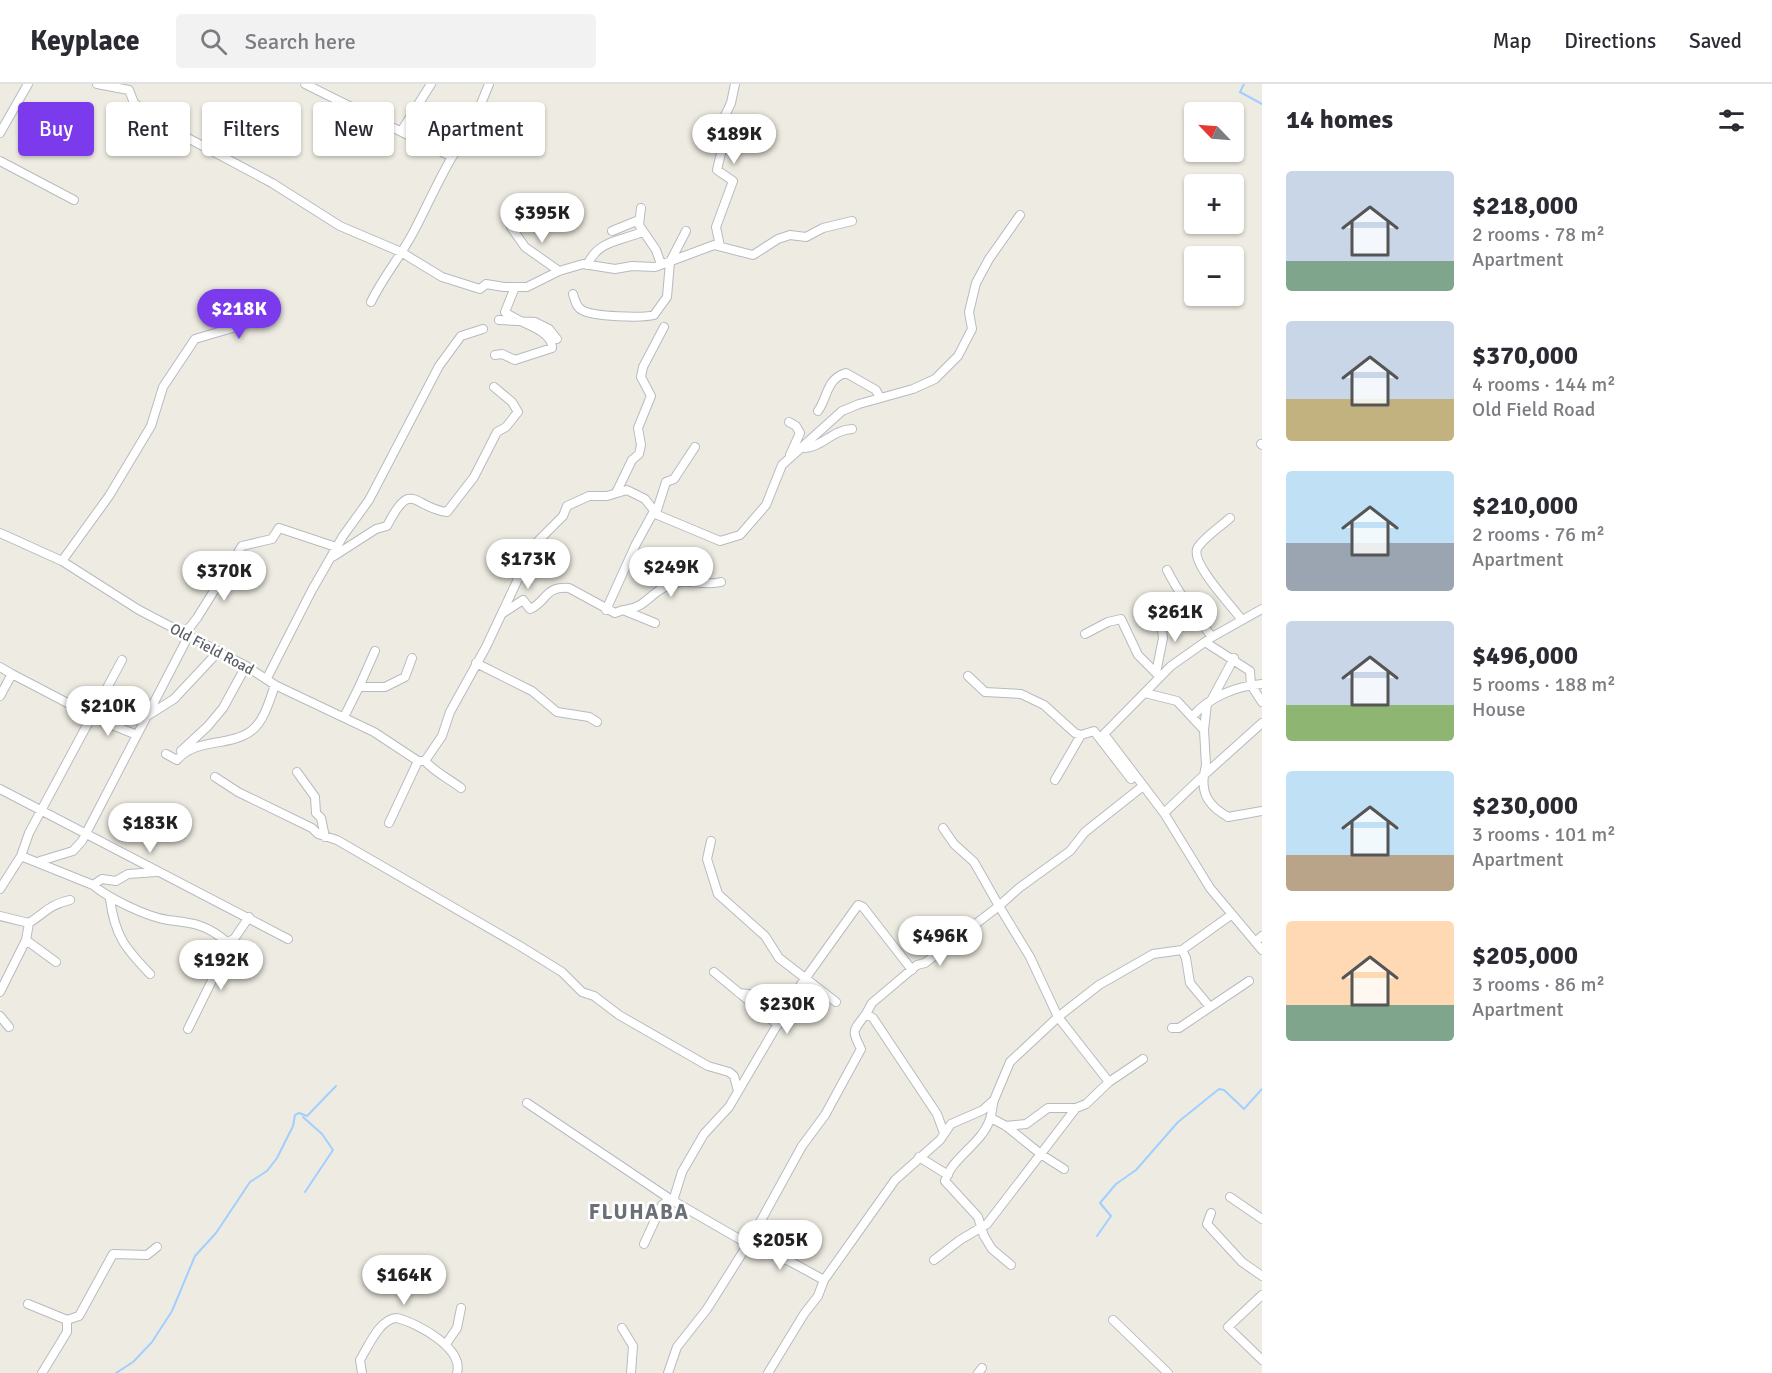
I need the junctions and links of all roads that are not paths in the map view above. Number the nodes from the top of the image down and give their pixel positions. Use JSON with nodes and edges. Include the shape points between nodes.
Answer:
{"nodes":[{"id":1,"x":28,"y":84,"type":"edge"},
{"id":2,"x":97,"y":84,"type":"edge"},
{"id":3,"x":305,"y":84,"type":"edge"},
{"id":4,"x":431,"y":84,"type":"edge"},
{"id":5,"x":489,"y":84,"type":"edge"},
{"id":6,"x":735,"y":84,"type":"edge"},
{"id":7,"x":130,"y":87,"type":"edge"},
{"id":8,"x":402,"y":130,"type":"junction"},
{"id":9,"x":0,"y":133,"type":"edge"},
{"id":10,"x":452,"y":157,"type":"junction"},
{"id":11,"x":0,"y":160,"type":"edge"},
{"id":12,"x":74,"y":200,"type":"dead end"},
{"id":13,"x":641,"y":208,"type":"dead end"},
{"id":14,"x":1020,"y":215,"type":"dead end"},
{"id":15,"x":639,"y":220,"type":"junction"},
{"id":16,"x":852,"y":221,"type":"dead end"},
{"id":17,"x":511,"y":226,"type":"dead end"},
{"id":18,"x":612,"y":231,"type":"dead end"},
{"id":19,"x":686,"y":231,"type":"dead end"},
{"id":20,"x":642,"y":232,"type":"junction"},
{"id":21,"x":720,"y":246,"type":"junction"},
{"id":22,"x":402,"y":252,"type":"junction"},
{"id":23,"x":670,"y":262,"type":"junction"},
{"id":24,"x":661,"y":264,"type":"junction"},
{"id":25,"x":587,"y":265,"type":"junction"},
{"id":26,"x":559,"y":271,"type":"junction"},
{"id":27,"x":515,"y":287,"type":"junction"},
{"id":28,"x":573,"y":294,"type":"dead end"},
{"id":29,"x":371,"y":302,"type":"dead end"},
{"id":30,"x":273,"y":316,"type":"dead end"},
{"id":31,"x":499,"y":320,"type":"dead end"},
{"id":32,"x":525,"y":321,"type":"junction"},
{"id":33,"x":664,"y":327,"type":"dead end"},
{"id":34,"x":483,"y":329,"type":"dead end"},
{"id":35,"x":557,"y":339,"type":"dead end"},
{"id":36,"x":495,"y":355,"type":"dead end"},
{"id":37,"x":494,"y":387,"type":"dead end"},
{"id":38,"x":880,"y":398,"type":"junction"},
{"id":39,"x":818,"y":411,"type":"dead end"},
{"id":40,"x":789,"y":422,"type":"dead end"},
{"id":41,"x":852,"y":429,"type":"dead end"},
{"id":42,"x":694,"y":447,"type":"dead end"},
{"id":43,"x":803,"y":448,"type":"junction"},
{"id":44,"x":789,"y":457,"type":"junction"},
{"id":45,"x":617,"y":491,"type":"junction"},
{"id":46,"x":656,"y":513,"type":"junction"},
{"id":47,"x":1230,"y":519,"type":"dead end"},
{"id":48,"x":0,"y":533,"type":"edge"},
{"id":49,"x":336,"y":547,"type":"junction"},
{"id":50,"x":331,"y":559,"type":"junction"},
{"id":51,"x":62,"y":561,"type":"junction"},
{"id":52,"x":1167,"y":570,"type":"dead end"},
{"id":53,"x":720,"y":582,"type":"dead end"},
{"id":54,"x":1262,"y":609,"type":"edge"},
{"id":55,"x":606,"y":610,"type":"junction"},
{"id":56,"x":623,"y":610,"type":"junction"},
{"id":57,"x":503,"y":613,"type":"junction"},
{"id":58,"x":1160,"y":616,"type":"dead end"},
{"id":59,"x":1242,"y":620,"type":"junction"},
{"id":60,"x":655,"y":623,"type":"dead end"},
{"id":61,"x":185,"y":633,"type":"junction"},
{"id":62,"x":1085,"y":634,"type":"dead end"},
{"id":63,"x":1208,"y":640,"type":"junction"},
{"id":64,"x":219,"y":651,"type":"junction"},
{"id":65,"x":375,"y":651,"type":"dead end"},
{"id":66,"x":412,"y":658,"type":"dead end"},
{"id":67,"x":1234,"y":658,"type":"junction"},
{"id":68,"x":122,"y":660,"type":"dead end"},
{"id":69,"x":476,"y":663,"type":"junction"},
{"id":70,"x":246,"y":666,"type":"junction"},
{"id":71,"x":0,"y":667,"type":"edge"},
{"id":72,"x":12,"y":674,"type":"junction"},
{"id":73,"x":1158,"y":675,"type":"junction"},
{"id":74,"x":968,"y":676,"type":"dead end"},
{"id":75,"x":267,"y":678,"type":"junction"},
{"id":76,"x":1262,"y":684,"type":"edge"},
{"id":77,"x":275,"y":685,"type":"junction"},
{"id":78,"x":1251,"y":685,"type":"junction"},
{"id":79,"x":360,"y":687,"type":"junction"},
{"id":80,"x":1145,"y":693,"type":"junction"},
{"id":81,"x":0,"y":696,"type":"edge"},
{"id":82,"x":1210,"y":701,"type":"junction"},
{"id":83,"x":1262,"y":702,"type":"edge"},
{"id":84,"x":91,"y":715,"type":"junction"},
{"id":85,"x":147,"y":716,"type":"junction"},
{"id":86,"x":344,"y":717,"type":"junction"},
{"id":87,"x":1192,"y":717,"type":"junction"},
{"id":88,"x":597,"y":722,"type":"dead end"},
{"id":89,"x":1262,"y":723,"type":"edge"},
{"id":90,"x":1204,"y":730,"type":"junction"},
{"id":91,"x":137,"y":735,"type":"junction"},
{"id":92,"x":1081,"y":735,"type":"junction"},
{"id":93,"x":166,"y":754,"type":"dead end"},
{"id":94,"x":177,"y":760,"type":"junction"},
{"id":95,"x":422,"y":761,"type":"junction"},
{"id":96,"x":297,"y":772,"type":"dead end"},
{"id":97,"x":1204,"y":775,"type":"junction"},
{"id":98,"x":215,"y":777,"type":"dead end"},
{"id":99,"x":1054,"y":780,"type":"dead end"},
{"id":100,"x":461,"y":788,"type":"dead end"},
{"id":101,"x":1141,"y":788,"type":"junction"},
{"id":102,"x":0,"y":789,"type":"edge"},
{"id":103,"x":1262,"y":811,"type":"edge"},
{"id":104,"x":40,"y":812,"type":"junction"},
{"id":105,"x":1164,"y":813,"type":"junction"},
{"id":106,"x":389,"y":823,"type":"dead end"},
{"id":107,"x":943,"y":828,"type":"dead end"},
{"id":108,"x":86,"y":835,"type":"junction"},
{"id":109,"x":324,"y":837,"type":"junction"},
{"id":110,"x":711,"y":841,"type":"dead end"},
{"id":111,"x":21,"y":855,"type":"junction"},
{"id":112,"x":40,"y":861,"type":"junction"},
{"id":113,"x":158,"y":872,"type":"junction"},
{"id":114,"x":93,"y":885,"type":"junction"},
{"id":115,"x":1,"y":886,"type":"edge"},
{"id":116,"x":110,"y":899,"type":"junction"},
{"id":117,"x":70,"y":900,"type":"dead end"},
{"id":118,"x":999,"y":906,"type":"junction"},
{"id":119,"x":1231,"y":915,"type":"junction"},
{"id":120,"x":0,"y":916,"type":"edge"},
{"id":121,"x":249,"y":917,"type":"junction"},
{"id":122,"x":29,"y":923,"type":"junction"},
{"id":123,"x":1262,"y":936,"type":"edge"},
{"id":124,"x":288,"y":939,"type":"dead end"},
{"id":125,"x":26,"y":940,"type":"junction"},
{"id":126,"x":231,"y":942,"type":"junction"},
{"id":127,"x":1255,"y":942,"type":"junction"},
{"id":128,"x":1182,"y":950,"type":"junction"},
{"id":129,"x":1262,"y":950,"type":"edge"},
{"id":130,"x":56,"y":962,"type":"dead end"},
{"id":131,"x":912,"y":970,"type":"junction"},
{"id":132,"x":714,"y":972,"type":"dead end"},
{"id":133,"x":150,"y":974,"type":"dead end"},
{"id":134,"x":806,"y":980,"type":"junction"},
{"id":135,"x":1249,"y":981,"type":"dead end"},
{"id":136,"x":0,"y":992,"type":"edge"},
{"id":137,"x":739,"y":993,"type":"junction"},
{"id":138,"x":766,"y":996,"type":"dead end"},
{"id":139,"x":836,"y":1002,"type":"dead end"},
{"id":140,"x":1210,"y":1007,"type":"junction"},
{"id":141,"x":866,"y":1014,"type":"junction"},
{"id":142,"x":0,"y":1016,"type":"edge"},
{"id":143,"x":1058,"y":1017,"type":"junction"},
{"id":144,"x":778,"y":1024,"type":"junction"},
{"id":145,"x":9,"y":1028,"type":"dead end"},
{"id":146,"x":1172,"y":1028,"type":"dead end"},
{"id":147,"x":188,"y":1029,"type":"dead end"},
{"id":148,"x":1143,"y":1059,"type":"dead end"},
{"id":149,"x":1109,"y":1082,"type":"junction"},
{"id":150,"x":738,"y":1091,"type":"junction"},
{"id":151,"x":994,"y":1100,"type":"junction"},
{"id":152,"x":526,"y":1104,"type":"dead end"},
{"id":153,"x":1076,"y":1108,"type":"junction"},
{"id":154,"x":991,"y":1118,"type":"junction"},
{"id":155,"x":1006,"y":1126,"type":"junction"},
{"id":156,"x":944,"y":1133,"type":"junction"},
{"id":157,"x":1042,"y":1155,"type":"junction"},
{"id":158,"x":919,"y":1157,"type":"junction"},
{"id":159,"x":1064,"y":1168,"type":"dead end"},
{"id":160,"x":948,"y":1175,"type":"junction"},
{"id":161,"x":1230,"y":1197,"type":"dead end"},
{"id":162,"x":671,"y":1200,"type":"junction"},
{"id":163,"x":1211,"y":1213,"type":"dead end"},
{"id":164,"x":1262,"y":1219,"type":"edge"},
{"id":165,"x":982,"y":1228,"type":"junction"},
{"id":166,"x":644,"y":1244,"type":"dead end"},
{"id":167,"x":748,"y":1244,"type":"junction"},
{"id":168,"x":157,"y":1247,"type":"dead end"},
{"id":169,"x":934,"y":1260,"type":"dead end"},
{"id":170,"x":1011,"y":1265,"type":"dead end"},
{"id":171,"x":1262,"y":1276,"type":"edge"},
{"id":172,"x":824,"y":1280,"type":"junction"},
{"id":173,"x":1262,"y":1295,"type":"edge"},
{"id":174,"x":28,"y":1304,"type":"dead end"},
{"id":175,"x":461,"y":1308,"type":"dead end"},
{"id":176,"x":67,"y":1320,"type":"junction"},
{"id":177,"x":1113,"y":1320,"type":"dead end"},
{"id":178,"x":622,"y":1328,"type":"dead end"},
{"id":179,"x":446,"y":1344,"type":"junction"},
{"id":180,"x":1262,"y":1360,"type":"edge"},
{"id":181,"x":42,"y":1373,"type":"edge"},
{"id":182,"x":362,"y":1373,"type":"edge"},
{"id":183,"x":457,"y":1373,"type":"edge"},
{"id":184,"x":631,"y":1373,"type":"edge"},
{"id":185,"x":669,"y":1373,"type":"edge"},
{"id":186,"x":768,"y":1373,"type":"edge"},
{"id":187,"x":1168,"y":1373,"type":"edge"}],
"edges":[{"from":1,"to":9,"type":"street"},
{"from":2,"to":7,"type":"street"},
{"from":3,"to":8,"type":"street","via":[[342,105]]},
{"from":4,"to":8,"type":"street"},
{"from":5,"to":10,"type":"street","via":[[472,126]]},
{"from":6,"to":21,"type":"street","via":[[731,103],[713,141],[722,149],[717,170],[733,181],[716,227]]},
{"from":7,"to":22,"type":"street","via":[[134,103],[169,128],[272,183],[340,226]]},
{"from":8,"to":10,"type":"street"},
{"from":10,"to":22,"type":"street"},
{"from":11,"to":12,"type":"street"},
{"from":13,"to":15,"type":"street"},
{"from":14,"to":38,"type":"street","via":[[976,283],[969,312],[972,329],[958,356],[934,379]]},
{"from":15,"to":18,"type":"street"},
{"from":15,"to":20,"type":"street"},
{"from":16,"to":21,"type":"street","via":[[806,237],[790,235],[778,239],[753,255]]},
{"from":17,"to":26,"type":"street","via":[[525,247]]},
{"from":19,"to":23,"type":"street"},
{"from":20,"to":24,"type":"street"},
{"from":20,"to":25,"type":"street","via":[[598,247]]},
{"from":21,"to":23,"type":"street","via":[[695,250]]},
{"from":22,"to":27,"type":"street","via":[[442,277],[462,284],[480,289],[486,284]]},
{"from":22,"to":29,"type":"street","via":[[382,278]]},
{"from":23,"to":24,"type":"street"},
{"from":23,"to":28,"type":"street","via":[[667,297],[654,315],[583,311]]},
{"from":24,"to":25,"type":"street","via":[[615,269]]},
{"from":25,"to":26,"type":"street"},
{"from":26,"to":27,"type":"street","via":[[527,287]]},
{"from":27,"to":32,"type":"street","via":[[505,312]]},
{"from":30,"to":51,"type":"street","via":[[195,339],[163,387],[151,426],[109,496]]},
{"from":31,"to":32,"type":"street"},
{"from":32,"to":35,"type":"street","via":[[545,326]]},
{"from":32,"to":36,"type":"street","via":[[546,334],[552,348],[515,360]]},
{"from":33,"to":45,"type":"street","via":[[641,377],[651,396],[638,428],[639,454]]},
{"from":34,"to":49,"type":"street","via":[[461,336],[439,366],[369,500]]},
{"from":37,"to":50,"type":"street","via":[[518,412],[497,432],[453,507],[441,512],[416,498],[402,501],[387,526]]},
{"from":38,"to":39,"type":"street","via":[[876,390],[846,373],[831,382]]},
{"from":38,"to":43,"type":"street","via":[[842,411]]},
{"from":40,"to":44,"type":"street","via":[[800,434]]},
{"from":41,"to":43,"type":"street","via":[[840,429],[824,442]]},
{"from":42,"to":46,"type":"street","via":[[674,479],[666,482]]},
{"from":43,"to":44,"type":"street"},
{"from":44,"to":46,"type":"street","via":[[766,504],[740,535],[720,541]]},
{"from":45,"to":46,"type":"street","via":[[637,494]]},
{"from":45,"to":57,"type":"street","via":[[607,496],[588,496],[567,506],[563,516],[534,545]]},
{"from":46,"to":55,"type":"street","via":[[636,544]]},
{"from":47,"to":59,"type":"street","via":[[1198,547],[1196,556]]},
{"from":48,"to":51,"type":"street","name":"Old Field Road"},
{"from":49,"to":50,"type":"street"},
{"from":49,"to":61,"type":"street","via":[[279,528],[272,539],[242,546]]},
{"from":50,"to":75,"type":"street"},
{"from":51,"to":61,"type":"street","name":"Old Field Road","via":[[122,601]]},
{"from":52,"to":63,"type":"street"},
{"from":53,"to":56,"type":"street","via":[[687,580],[669,585],[657,590],[638,608]]},
{"from":54,"to":59,"type":"street"},
{"from":55,"to":56,"type":"street"},
{"from":55,"to":57,"type":"street","via":[[562,587],[549,591],[535,607],[530,609],[520,600]]},
{"from":56,"to":60,"type":"street"},
{"from":57,"to":69,"type":"street"},
{"from":58,"to":73,"type":"street","via":[[1163,638]]},
{"from":59,"to":63,"type":"street"},
{"from":61,"to":64,"type":"street","name":"Old Field Road"},
{"from":61,"to":85,"type":"street"},
{"from":62,"to":73,"type":"street","via":[[1121,619],[1132,647]]},
{"from":63,"to":67,"type":"street"},
{"from":63,"to":73,"type":"street"},
{"from":64,"to":70,"type":"street","name":"Old Field Road"},
{"from":64,"to":85,"type":"street","via":[[174,699]]},
{"from":65,"to":79,"type":"street"},
{"from":66,"to":79,"type":"street","via":[[405,677],[385,687]]},
{"from":67,"to":78,"type":"street","via":[[1250,671]]},
{"from":67,"to":82,"type":"street"},
{"from":68,"to":84,"type":"street"},
{"from":69,"to":88,"type":"street","via":[[532,692],[557,712]]},
{"from":69,"to":95,"type":"street","via":[[442,736]]},
{"from":70,"to":75,"type":"street","name":"Old Field Road"},
{"from":70,"to":94,"type":"street","via":[[223,708],[182,749]]},
{"from":71,"to":72,"type":"street"},
{"from":72,"to":81,"type":"street"},
{"from":72,"to":84,"type":"street"},
{"from":73,"to":80,"type":"street"},
{"from":74,"to":92,"type":"street","via":[[985,692],[1021,694],[1044,705],[1068,730]]},
{"from":75,"to":77,"type":"street","name":"Old Field Road"},
{"from":76,"to":78,"type":"street"},
{"from":77,"to":86,"type":"street","name":"Old Field Road"},
{"from":77,"to":94,"type":"street","via":[[253,730],[184,751]]},
{"from":78,"to":82,"type":"street"},
{"from":78,"to":83,"type":"street"},
{"from":79,"to":86,"type":"street"},
{"from":80,"to":87,"type":"street","via":[[1172,698]]},
{"from":80,"to":101,"type":"street","via":[[1104,734]]},
{"from":82,"to":87,"type":"street"},
{"from":82,"to":90,"type":"street"},
{"from":84,"to":91,"type":"street"},
{"from":84,"to":104,"type":"street"},
{"from":85,"to":91,"type":"street"},
{"from":86,"to":95,"type":"street","name":"Old Field Road"},
{"from":87,"to":90,"type":"street"},
{"from":89,"to":97,"type":"street"},
{"from":90,"to":97,"type":"street"},
{"from":91,"to":108,"type":"street"},
{"from":92,"to":99,"type":"street"},
{"from":92,"to":101,"type":"street","via":[[1094,731]]},
{"from":93,"to":94,"type":"street"},
{"from":95,"to":100,"type":"street","name":"Old Field Road"},
{"from":95,"to":106,"type":"street"},
{"from":96,"to":109,"type":"street","via":[[315,797]]},
{"from":97,"to":103,"type":"street","via":[[1208,804],[1215,810],[1228,818]]},
{"from":97,"to":105,"type":"street"},
{"from":98,"to":109,"type":"street"},
{"from":101,"to":105,"type":"street"},
{"from":101,"to":118,"type":"street","via":[[1085,832],[1070,851]]},
{"from":102,"to":104,"type":"street"},
{"from":104,"to":108,"type":"street"},
{"from":104,"to":111,"type":"street"},
{"from":105,"to":119,"type":"street"},
{"from":107,"to":118,"type":"street","via":[[974,862]]},
{"from":108,"to":112,"type":"street","via":[[73,851]]},
{"from":108,"to":113,"type":"street"},
{"from":109,"to":150,"type":"street","via":[[337,840],[471,916],[562,972],[582,992],[619,1015],[708,1066],[729,1072]]},
{"from":110,"to":134,"type":"street","via":[[707,859],[718,894],[765,936],[774,953]]},
{"from":111,"to":112,"type":"street"},
{"from":111,"to":115,"type":"street"},
{"from":112,"to":114,"type":"street"},
{"from":113,"to":114,"type":"street","via":[[128,874],[116,881],[102,879]]},
{"from":113,"to":121,"type":"street"},
{"from":114,"to":116,"type":"street"},
{"from":116,"to":126,"type":"street","via":[[167,920],[201,925]]},
{"from":116,"to":133,"type":"street","via":[[113,925],[126,951]]},
{"from":117,"to":122,"type":"street","via":[[47,907]]},
{"from":118,"to":131,"type":"street"},
{"from":118,"to":143,"type":"street","via":[[1030,957]]},
{"from":119,"to":127,"type":"street"},
{"from":119,"to":128,"type":"street"},
{"from":120,"to":122,"type":"street"},
{"from":121,"to":124,"type":"street"},
{"from":121,"to":126,"type":"street"},
{"from":122,"to":125,"type":"street"},
{"from":123,"to":127,"type":"street"},
{"from":125,"to":130,"type":"street"},
{"from":125,"to":136,"type":"street"},
{"from":126,"to":147,"type":"street"},
{"from":127,"to":129,"type":"street"},
{"from":128,"to":140,"type":"street","via":[[1190,983]]},
{"from":128,"to":143,"type":"street","via":[[1153,954],[1092,990]]},
{"from":131,"to":134,"type":"street","via":[[861,905]]},
{"from":131,"to":141,"type":"street","via":[[872,1003]]},
{"from":132,"to":137,"type":"street"},
{"from":134,"to":139,"type":"street"},
{"from":134,"to":144,"type":"street"},
{"from":135,"to":140,"type":"street"},
{"from":137,"to":138,"type":"street"},
{"from":137,"to":144,"type":"street"},
{"from":140,"to":146,"type":"street","via":[[1179,1028]]},
{"from":141,"to":156,"type":"street","via":[[873,1018],[928,1100]]},
{"from":141,"to":167,"type":"street","via":[[853,1030],[861,1049]]},
{"from":142,"to":145,"type":"street"},
{"from":143,"to":149,"type":"street"},
{"from":143,"to":151,"type":"street","via":[[1010,1062]]},
{"from":144,"to":150,"type":"street"},
{"from":148,"to":149,"type":"street"},
{"from":149,"to":153,"type":"street","via":[[1086,1104]]},
{"from":150,"to":162,"type":"street","via":[[695,1148]]},
{"from":151,"to":154,"type":"street"},
{"from":151,"to":156,"type":"street","via":[[983,1110],[951,1124]]},
{"from":152,"to":162,"type":"street"},
{"from":153,"to":155,"type":"street","via":[[1048,1108],[1026,1124]]},
{"from":153,"to":157,"type":"street"},
{"from":154,"to":155,"type":"street"},
{"from":154,"to":160,"type":"street"},
{"from":155,"to":157,"type":"street"},
{"from":156,"to":158,"type":"street"},
{"from":157,"to":159,"type":"street"},
{"from":157,"to":165,"type":"street"},
{"from":158,"to":160,"type":"street"},
{"from":158,"to":172,"type":"street","via":[[895,1180]]},
{"from":160,"to":165,"type":"street","via":[[945,1182],[978,1217]]},
{"from":161,"to":164,"type":"street"},
{"from":162,"to":166,"type":"street","via":[[658,1212]]},
{"from":162,"to":167,"type":"street"},
{"from":163,"to":171,"type":"street","via":[[1207,1224],[1242,1262]]},
{"from":165,"to":169,"type":"street"},
{"from":165,"to":170,"type":"street","via":[[987,1242]]},
{"from":167,"to":172,"type":"street"},
{"from":167,"to":185,"type":"street","via":[[678,1347]]},
{"from":168,"to":176,"type":"street","via":[[147,1255],[113,1254],[80,1316]]},
{"from":172,"to":186,"type":"street","via":[[818,1296]]},
{"from":173,"to":180,"type":"street","via":[[1228,1328]]},
{"from":174,"to":176,"type":"street"},
{"from":175,"to":179,"type":"street","via":[[457,1328]]},
{"from":176,"to":181,"type":"street","via":[[68,1332]]},
{"from":177,"to":187,"type":"street"},
{"from":178,"to":184,"type":"street","via":[[633,1346]]},
{"from":179,"to":182,"type":"street","via":[[403,1319],[392,1318],[382,1326],[360,1360]]},
{"from":179,"to":183,"type":"street","via":[[457,1363]]}]}
